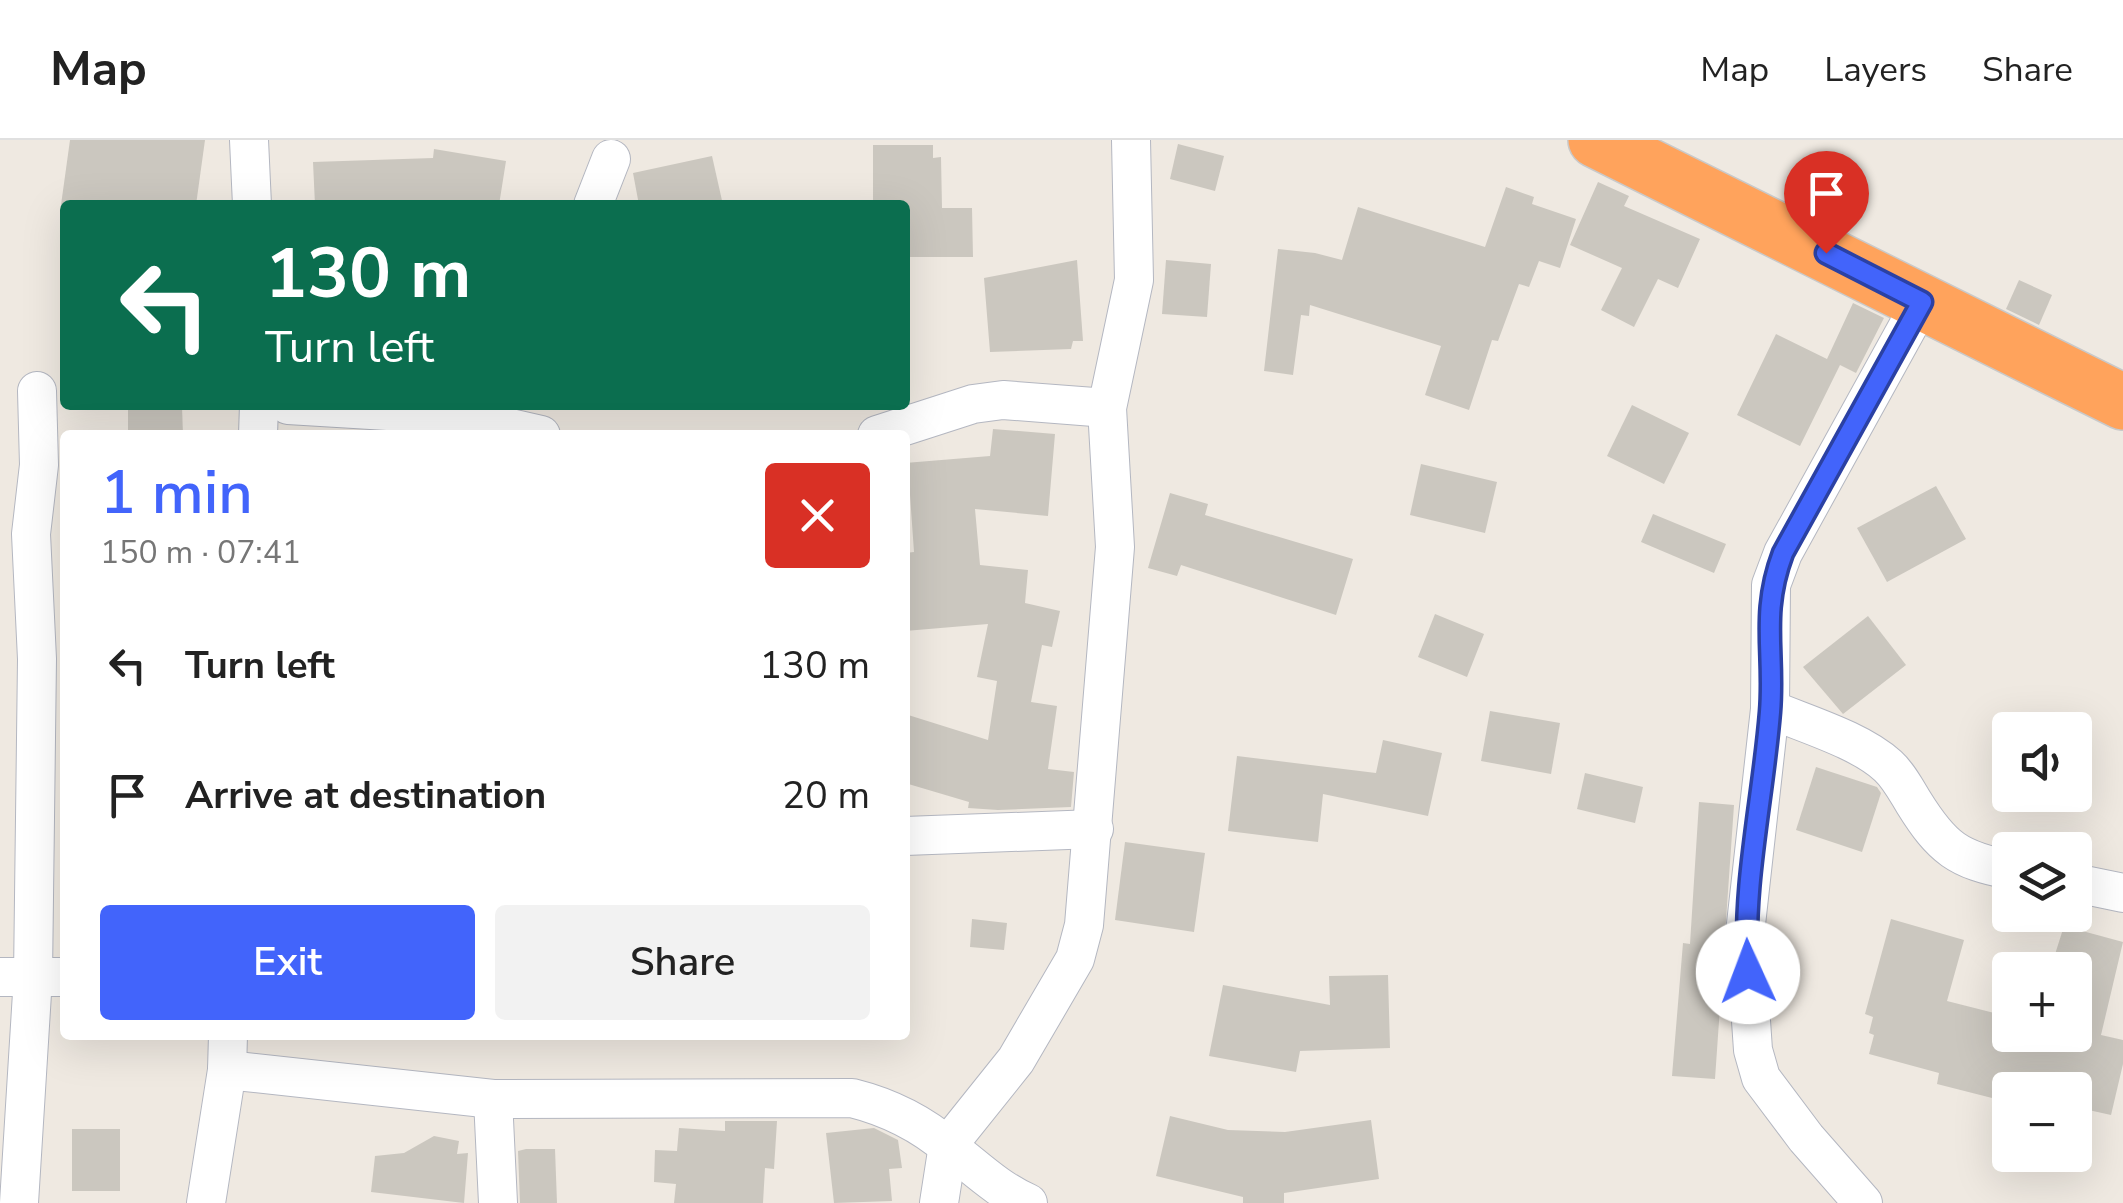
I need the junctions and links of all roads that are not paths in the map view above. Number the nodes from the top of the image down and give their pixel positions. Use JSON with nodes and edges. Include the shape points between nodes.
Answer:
{"nodes":[{"id":1,"x":249,"y":140,"type":"edge"},
{"id":2,"x":1131,"y":140,"type":"edge"},
{"id":3,"x":1596,"y":140,"type":"edge"},
{"id":4,"x":611,"y":160,"type":"dead end"},
{"id":5,"x":252,"y":200,"type":"edge"},
{"id":6,"x":595,"y":200,"type":"edge"},
{"id":7,"x":1922,"y":302,"type":"junction"},
{"id":8,"x":38,"y":391,"type":"dead end"},
{"id":9,"x":2123,"y":402,"type":"edge"},
{"id":10,"x":1107,"y":408,"type":"junction"},
{"id":11,"x":431,"y":410,"type":"edge"},
{"id":12,"x":488,"y":412,"type":"edge"},
{"id":13,"x":529,"y":430,"type":"edge"},
{"id":14,"x":893,"y":430,"type":"edge"},
{"id":15,"x":1770,"y":709,"type":"junction"},
{"id":16,"x":1094,"y":828,"type":"junction"},
{"id":17,"x":910,"y":836,"type":"edge"},
{"id":18,"x":1992,"y":866,"type":"edge"},
{"id":19,"x":2092,"y":886,"type":"edge"},
{"id":20,"x":2123,"y":892,"type":"edge"},
{"id":21,"x":33,"y":977,"type":"edge"},
{"id":22,"x":228,"y":1053,"type":"edge"},
{"id":23,"x":492,"y":1100,"type":"junction"},
{"id":24,"x":948,"y":1145,"type":"junction"},
{"id":25,"x":19,"y":1203,"type":"edge"},
{"id":26,"x":206,"y":1203,"type":"edge"},
{"id":27,"x":498,"y":1203,"type":"edge"},
{"id":28,"x":939,"y":1203,"type":"edge"},
{"id":29,"x":1028,"y":1203,"type":"edge"},
{"id":30,"x":1863,"y":1203,"type":"edge"}],
"edges":[{"from":1,"to":5,"type":"street"},
{"from":2,"to":10,"type":"street","via":[[1134,280]]},
{"from":3,"to":7,"type":"highway"},
{"from":4,"to":6,"type":"street"},
{"from":7,"to":9,"type":"highway"},
{"from":7,"to":15,"type":"street","via":[[1771,585]]},
{"from":8,"to":21,"type":"street","via":[[31,534],[37,659]]},
{"from":10,"to":14,"type":"street","via":[[1003,400]]},
{"from":10,"to":16,"type":"street","via":[[1115,547]]},
{"from":11,"to":12,"type":"street"},
{"from":12,"to":13,"type":"street"},
{"from":15,"to":18,"type":"street","via":[[1870,752],[1897,775],[1951,851]]},
{"from":15,"to":30,"type":"street","via":[[1745,934],[1752,1050],[1761,1078]]},
{"from":16,"to":17,"type":"street"},
{"from":16,"to":24,"type":"street","via":[[1076,959],[1016,1060]]},
{"from":19,"to":20,"type":"street"},
{"from":21,"to":25,"type":"street"},
{"from":22,"to":23,"type":"street"},
{"from":22,"to":26,"type":"street"},
{"from":23,"to":24,"type":"street","via":[[852,1098],[882,1105]]},
{"from":23,"to":27,"type":"street"},
{"from":24,"to":28,"type":"street"},
{"from":24,"to":29,"type":"street"}]}
